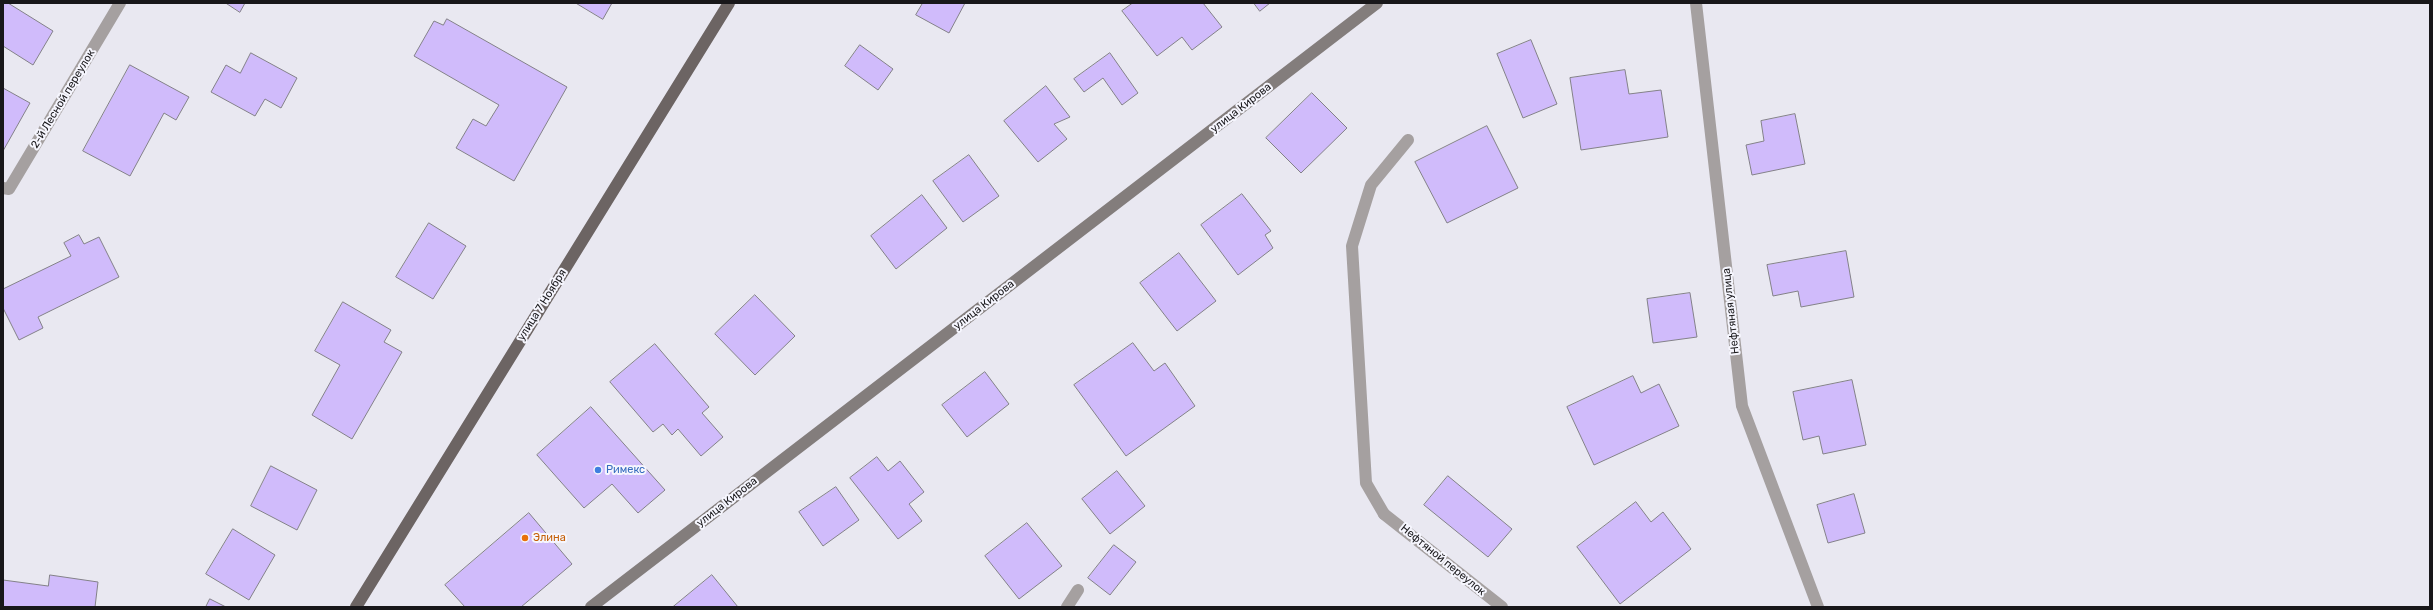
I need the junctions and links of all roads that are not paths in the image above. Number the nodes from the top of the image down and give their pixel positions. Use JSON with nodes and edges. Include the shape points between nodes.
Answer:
{"nodes":[{"id":1,"x":120,"y":3,"type":"edge"},
{"id":2,"x":729,"y":3,"type":"edge"},
{"id":3,"x":1377,"y":3,"type":"edge"},
{"id":4,"x":1696,"y":3,"type":"edge"},
{"id":5,"x":1408,"y":140,"type":"dead end"},
{"id":6,"x":3,"y":188,"type":"edge"},
{"id":7,"x":1078,"y":590,"type":"dead end"},
{"id":8,"x":356,"y":607,"type":"edge"},
{"id":9,"x":590,"y":607,"type":"edge"},
{"id":10,"x":1067,"y":607,"type":"edge"},
{"id":11,"x":1502,"y":607,"type":"edge"},
{"id":12,"x":1818,"y":607,"type":"edge"}],
"edges":[{"from":1,"to":6,"type":"street","name":"2-й Лесной переулок","via":[[9,189]]},
{"from":2,"to":8,"type":"main road","name":"улица 7 Ноября"},
{"from":3,"to":9,"type":"street","name":"улица Кирова"},
{"from":4,"to":12,"type":"street","name":"Нефтяная улица","via":[[1742,406]]},
{"from":5,"to":11,"type":"street","name":"Нефтяной переулок","via":[[1371,185],[1352,246],[1366,482],[1384,514]]},
{"from":7,"to":10,"type":"street"}]}
